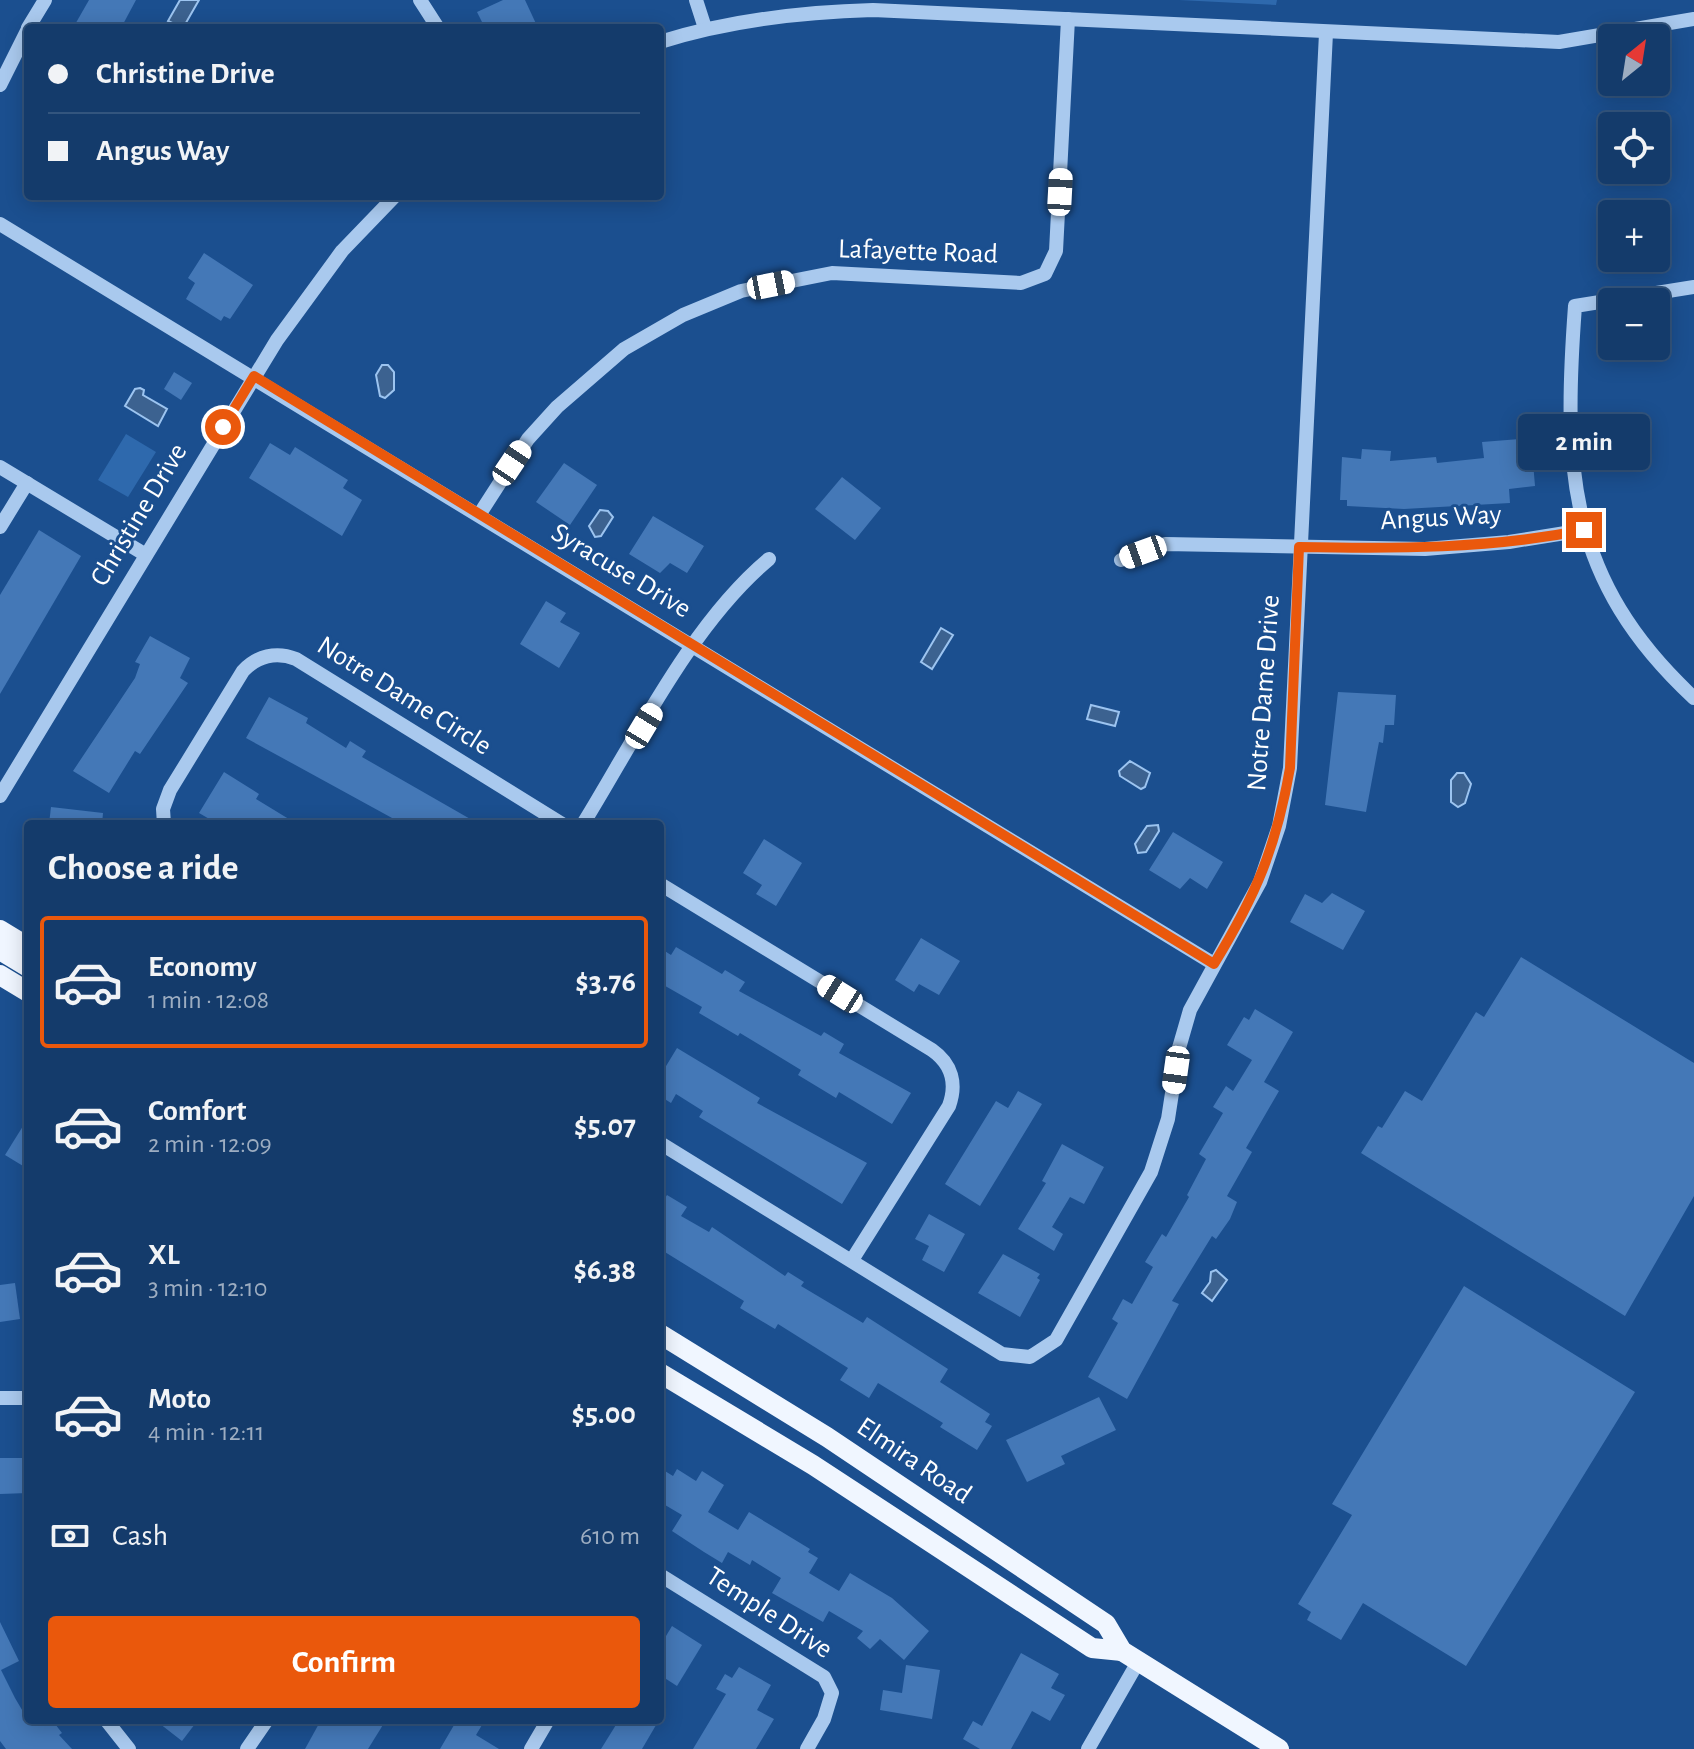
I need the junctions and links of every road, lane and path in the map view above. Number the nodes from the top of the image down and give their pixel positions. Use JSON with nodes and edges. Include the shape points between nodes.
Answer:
{"nodes":[{"id":1,"x":45,"y":0,"type":"edge"},
{"id":2,"x":420,"y":0,"type":"edge"},
{"id":3,"x":696,"y":0,"type":"edge"},
{"id":4,"x":1068,"y":19,"type":"junction"},
{"id":5,"x":1694,"y":19,"type":"edge"},
{"id":6,"x":30,"y":24,"type":"edge"},
{"id":7,"x":435,"y":24,"type":"edge"},
{"id":8,"x":705,"y":28,"type":"junction"},
{"id":9,"x":1326,"y":33,"type":"junction"},
{"id":10,"x":24,"y":36,"type":"edge"},
{"id":11,"x":664,"y":41,"type":"edge"},
{"id":12,"x":0,"y":85,"type":"edge"},
{"id":13,"x":391,"y":200,"type":"edge"},
{"id":14,"x":0,"y":224,"type":"edge"},
{"id":15,"x":1694,"y":287,"type":"edge"},
{"id":16,"x":254,"y":376,"type":"junction"},
{"id":17,"x":0,"y":467,"type":"edge"},
{"id":18,"x":27,"y":483,"type":"junction"},
{"id":19,"x":479,"y":515,"type":"junction"},
{"id":20,"x":0,"y":527,"type":"edge"},
{"id":21,"x":1584,"y":530,"type":"junction"},
{"id":22,"x":1299,"y":547,"type":"junction"},
{"id":23,"x":146,"y":555,"type":"junction"},
{"id":24,"x":769,"y":559,"type":"dead end"},
{"id":25,"x":1121,"y":560,"type":"dead end"},
{"id":26,"x":693,"y":645,"type":"junction"},
{"id":27,"x":1694,"y":698,"type":"edge"},
{"id":28,"x":0,"y":796,"type":"edge"},
{"id":29,"x":164,"y":820,"type":"edge"},
{"id":30,"x":556,"y":820,"type":"edge"},
{"id":31,"x":585,"y":820,"type":"edge"},
{"id":32,"x":664,"y":886,"type":"edge"},
{"id":33,"x":0,"y":930,"type":"edge"},
{"id":34,"x":24,"y":945,"type":"edge"},
{"id":35,"x":0,"y":950,"type":"edge"},
{"id":36,"x":1214,"y":964,"type":"junction"},
{"id":37,"x":24,"y":965,"type":"edge"},
{"id":38,"x":0,"y":975,"type":"edge"},
{"id":39,"x":24,"y":990,"type":"edge"},
{"id":40,"x":664,"y":1145,"type":"edge"},
{"id":41,"x":852,"y":1260,"type":"junction"},
{"id":42,"x":664,"y":1336,"type":"edge"},
{"id":43,"x":664,"y":1375,"type":"edge"},
{"id":44,"x":0,"y":1398,"type":"edge"},
{"id":45,"x":24,"y":1398,"type":"edge"},
{"id":46,"x":664,"y":1577,"type":"edge"},
{"id":47,"x":1130,"y":1656,"type":"junction"},
{"id":48,"x":109,"y":1724,"type":"edge"},
{"id":49,"x":264,"y":1724,"type":"edge"},
{"id":50,"x":546,"y":1724,"type":"edge"},
{"id":51,"x":129,"y":1749,"type":"edge"},
{"id":52,"x":247,"y":1749,"type":"edge"},
{"id":53,"x":531,"y":1749,"type":"edge"},
{"id":54,"x":807,"y":1749,"type":"edge"},
{"id":55,"x":1088,"y":1749,"type":"edge"},
{"id":56,"x":1279,"y":1749,"type":"edge"}],
"edges":[{"from":1,"to":6,"type":"street"},
{"from":2,"to":7,"type":"street"},
{"from":3,"to":8,"type":"street"},
{"from":4,"to":8,"type":"street","via":[[873,10]]},
{"from":4,"to":9,"type":"street"},
{"from":4,"to":19,"type":"street","name":"Lafayette Road","via":[[1056,251],[1045,274],[1021,283],[832,273],[741,291],[683,315],[624,349],[557,407],[528,439]]},
{"from":5,"to":9,"type":"street","via":[[1559,42]]},
{"from":8,"to":11,"type":"street"},
{"from":9,"to":22,"type":"street","name":"Notre Dame Drive"},
{"from":10,"to":12,"type":"street"},
{"from":13,"to":16,"type":"street","name":"Christine Drive","via":[[318,281]]},
{"from":14,"to":16,"type":"street","name":"Syracuse Drive"},
{"from":15,"to":21,"type":"street","via":[[1575,306],[1569,440]]},
{"from":16,"to":19,"type":"street","name":"Syracuse Drive"},
{"from":16,"to":23,"type":"street","name":"Christine Drive"},
{"from":17,"to":18,"type":"street"},
{"from":18,"to":20,"type":"street"},
{"from":18,"to":23,"type":"street"},
{"from":19,"to":26,"type":"street","name":"Syracuse Drive"},
{"from":21,"to":22,"type":"street","name":"Angus Way","via":[[1425,549]]},
{"from":21,"to":27,"type":"street","via":[[1630,626]]},
{"from":22,"to":25,"type":"street","name":"Angus Way","via":[[1165,544]]},
{"from":22,"to":36,"type":"street","name":"Notre Dame Drive","via":[[1284,802],[1260,882]]},
{"from":23,"to":28,"type":"street","name":"Christine Drive"},
{"from":24,"to":26,"type":"street","via":[[737,585]]},
{"from":26,"to":31,"type":"street"},
{"from":26,"to":36,"type":"street","name":"Syracuse Drive"},
{"from":29,"to":30,"type":"street","name":"Notre Dame Circle","via":[[165,799],[243,671],[258,659],[279,655],[296,659]]},
{"from":32,"to":41,"type":"street","via":[[932,1050],[951,1072],[949,1106]]},
{"from":33,"to":34,"type":"main road"},
{"from":35,"to":37,"type":"main road"},
{"from":36,"to":41,"type":"street","name":"Notre Dame Drive","via":[[1190,1010],[1161,1146],[1051,1346],[1030,1357],[1002,1354]]},
{"from":38,"to":39,"type":"main road"},
{"from":40,"to":41,"type":"street"},
{"from":42,"to":47,"type":"main road","name":"Elmira Road","via":[[827,1437],[1106,1624]]},
{"from":43,"to":47,"type":"main road","name":"Elmira Road","via":[[813,1465],[1092,1648]]},
{"from":44,"to":45,"type":"street"},
{"from":46,"to":54,"type":"street","name":"Temple Drive","via":[[824,1677],[832,1693]]},
{"from":47,"to":55,"type":"street"},
{"from":47,"to":56,"type":"main road","name":"Elmira Road"},
{"from":48,"to":51,"type":"street"},
{"from":49,"to":52,"type":"street"},
{"from":50,"to":53,"type":"street"}]}
